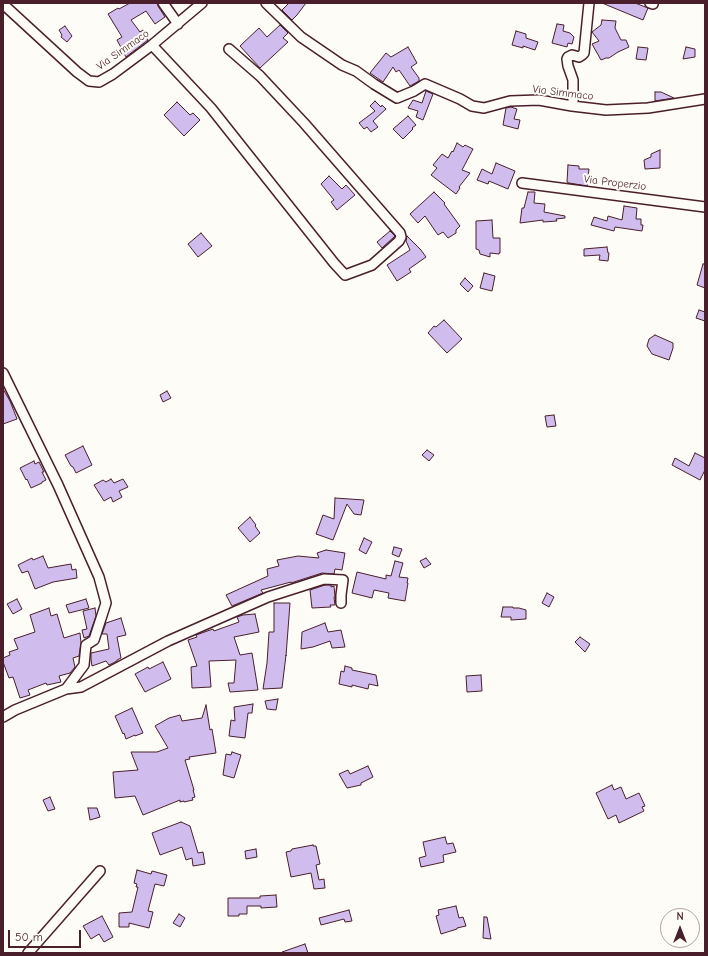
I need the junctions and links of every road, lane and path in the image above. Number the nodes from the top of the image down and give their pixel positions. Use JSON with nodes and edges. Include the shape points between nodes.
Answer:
{"nodes":[{"id":1,"x":163,"y":3,"type":"edge"},
{"id":2,"x":202,"y":3,"type":"edge"},
{"id":3,"x":266,"y":3,"type":"edge"},
{"id":4,"x":589,"y":3,"type":"edge"},
{"id":5,"x":3,"y":4,"type":"edge"},
{"id":6,"x":178,"y":24,"type":"junction"},
{"id":7,"x":152,"y":45,"type":"junction"},
{"id":8,"x":229,"y":49,"type":"dead end"},
{"id":9,"x":705,"y":99,"type":"edge"},
{"id":10,"x":573,"y":106,"type":"junction"},
{"id":11,"x":522,"y":184,"type":"dead end"},
{"id":12,"x":705,"y":207,"type":"edge"},
{"id":13,"x":3,"y":373,"type":"edge"},
{"id":14,"x":341,"y":603,"type":"dead end"},
{"id":15,"x":66,"y":689,"type":"junction"},
{"id":16,"x":3,"y":717,"type":"edge"},
{"id":17,"x":100,"y":870,"type":"dead end"},
{"id":18,"x":28,"y":953,"type":"edge"}],
"edges":[{"from":1,"to":6,"type":"street"},
{"from":2,"to":6,"type":"street","name":"Via Simmaco"},
{"from":3,"to":10,"type":"street","name":"Via Simmaco","via":[[301,37],[397,98],[425,84],[472,106],[484,108],[510,101],[539,100]]},
{"from":4,"to":10,"type":"street","via":[[584,53],[582,56],[567,59],[574,87]]},
{"from":5,"to":7,"type":"street","name":"Via Simmaco","via":[[89,81],[99,82],[113,74]]},
{"from":6,"to":7,"type":"street","name":"Via Simmaco"},
{"from":7,"to":8,"type":"street","via":[[211,108],[345,275],[372,266],[399,241],[400,233],[265,81]]},
{"from":9,"to":10,"type":"street","name":"Via Simmaco","via":[[648,108],[606,110]]},
{"from":11,"to":12,"type":"street","name":"Via Properzio"},
{"from":13,"to":15,"type":"street","via":[[100,577],[106,603],[94,640],[86,645],[84,665]]},
{"from":14,"to":15,"type":"street","via":[[343,580],[324,579],[268,597],[168,641],[81,687]]},
{"from":15,"to":16,"type":"street"},
{"from":17,"to":18,"type":"street"}]}
